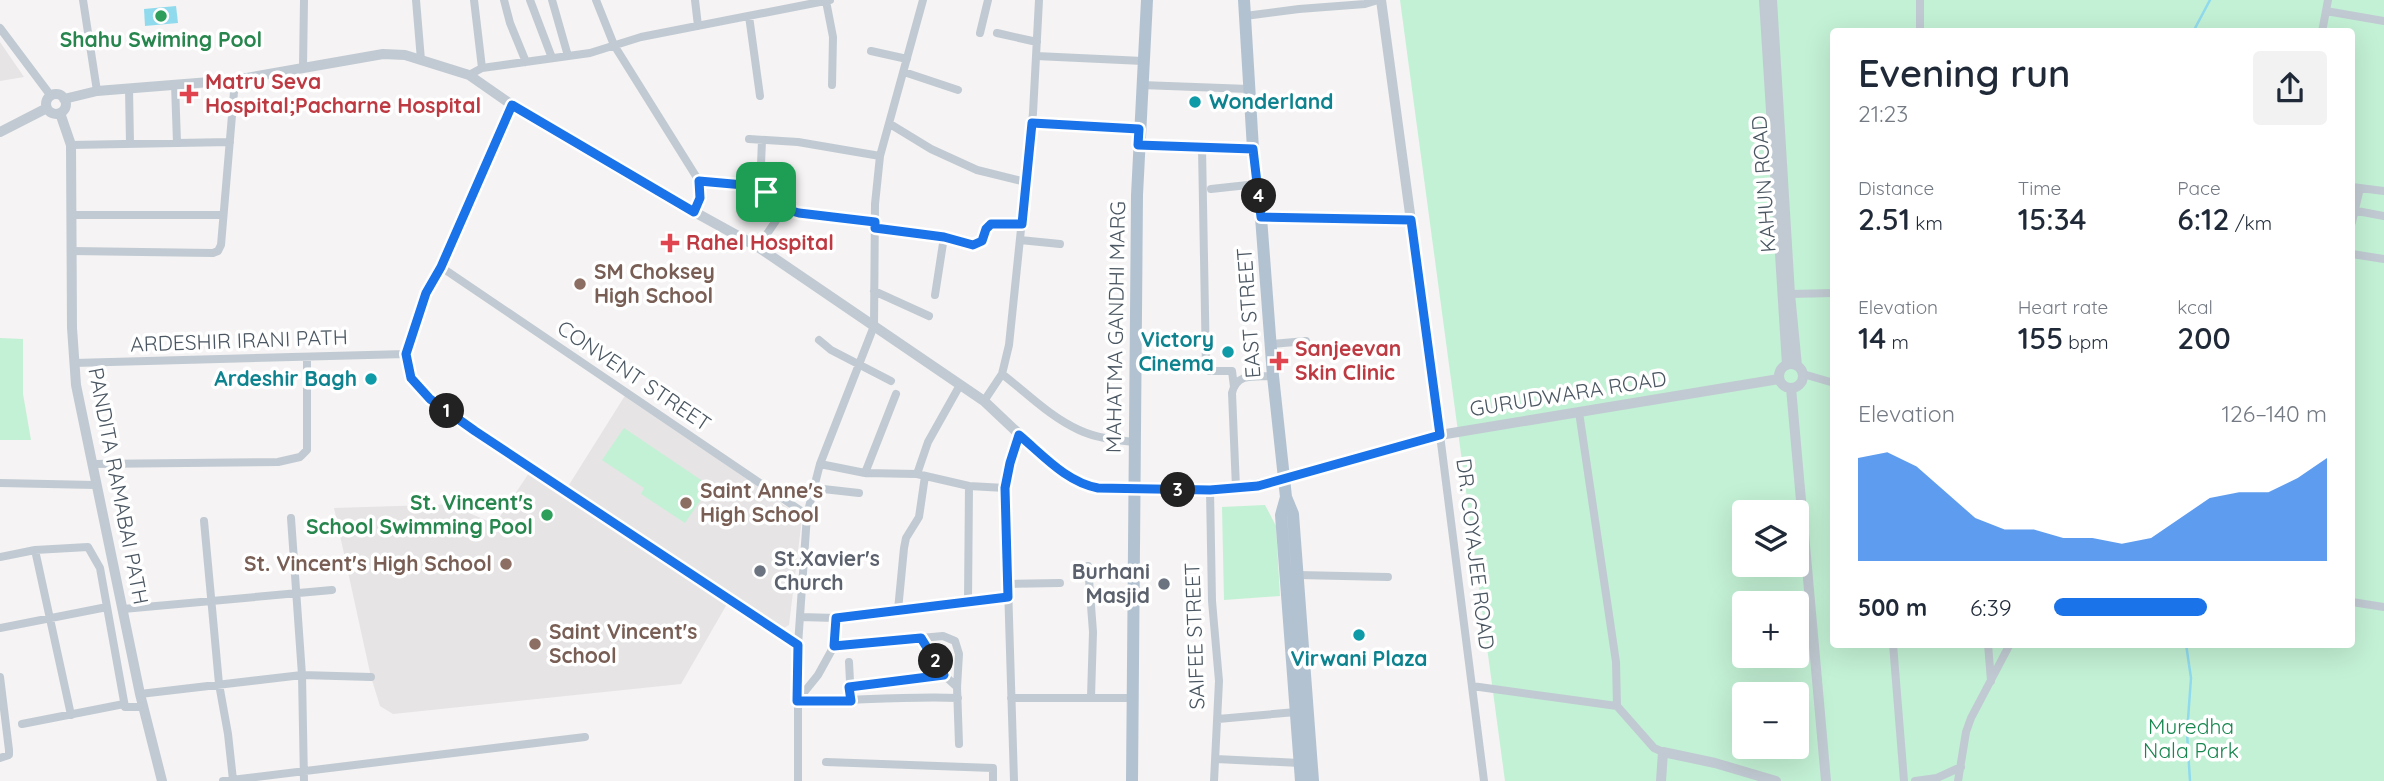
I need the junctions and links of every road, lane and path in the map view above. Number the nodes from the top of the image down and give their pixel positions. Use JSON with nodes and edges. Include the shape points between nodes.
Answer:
{"nodes":[{"id":1,"x":83,"y":0,"type":"edge"},
{"id":2,"x":304,"y":0,"type":"edge"},
{"id":3,"x":416,"y":0,"type":"edge"},
{"id":4,"x":474,"y":0,"type":"edge"},
{"id":5,"x":504,"y":0,"type":"edge"},
{"id":6,"x":530,"y":0,"type":"edge"},
{"id":7,"x":552,"y":0,"type":"edge"},
{"id":8,"x":596,"y":0,"type":"edge"},
{"id":9,"x":695,"y":0,"type":"edge"},
{"id":10,"x":828,"y":0,"type":"edge"},
{"id":11,"x":923,"y":0,"type":"edge"},
{"id":12,"x":988,"y":0,"type":"edge"},
{"id":13,"x":1039,"y":0,"type":"edge"},
{"id":14,"x":1147,"y":0,"type":"edge"},
{"id":15,"x":1244,"y":0,"type":"edge"},
{"id":16,"x":1380,"y":0,"type":"edge"},
{"id":17,"x":1764,"y":0,"type":"edge"},
{"id":18,"x":1772,"y":0,"type":"edge"},
{"id":19,"x":1920,"y":0,"type":"edge"},
{"id":20,"x":2328,"y":0,"type":"edge"},
{"id":21,"x":2326,"y":11,"type":"junction"},
{"id":22,"x":749,"y":16,"type":"junction"},
{"id":23,"x":1245,"y":16,"type":"junction"},
{"id":24,"x":2384,"y":21,"type":"edge"},
{"id":25,"x":698,"y":26,"type":"junction"},
{"id":26,"x":0,"y":28,"type":"edge"},
{"id":27,"x":1920,"y":28,"type":"edge"},
{"id":28,"x":2323,"y":28,"type":"edge"},
{"id":29,"x":980,"y":33,"type":"dead end"},
{"id":30,"x":997,"y":33,"type":"dead end"},
{"id":31,"x":1037,"y":42,"type":"junction"},
{"id":32,"x":614,"y":45,"type":"junction"},
{"id":33,"x":872,"y":51,"type":"dead end"},
{"id":34,"x":569,"y":56,"type":"junction"},
{"id":35,"x":1036,"y":56,"type":"junction"},
{"id":36,"x":552,"y":58,"type":"junction"},
{"id":37,"x":907,"y":59,"type":"junction"},
{"id":38,"x":421,"y":60,"type":"junction"},
{"id":39,"x":1143,"y":61,"type":"junction"},
{"id":40,"x":526,"y":62,"type":"junction"},
{"id":41,"x":303,"y":67,"type":"junction"},
{"id":42,"x":482,"y":68,"type":"junction"},
{"id":43,"x":904,"y":72,"type":"junction"},
{"id":44,"x":468,"y":75,"type":"junction"},
{"id":45,"x":235,"y":80,"type":"junction"},
{"id":46,"x":175,"y":84,"type":"junction"},
{"id":47,"x":832,"y":85,"type":"dead end"},
{"id":48,"x":1141,"y":85,"type":"junction"},
{"id":49,"x":129,"y":88,"type":"junction"},
{"id":50,"x":1249,"y":89,"type":"junction"},
{"id":51,"x":957,"y":90,"type":"dead end"},
{"id":52,"x":97,"y":91,"type":"junction"},
{"id":53,"x":51,"y":96,"type":"junction"},
{"id":54,"x":760,"y":96,"type":"dead end"},
{"id":55,"x":64,"y":99,"type":"junction"},
{"id":56,"x":512,"y":105,"type":"junction"},
{"id":57,"x":47,"y":108,"type":"junction"},
{"id":58,"x":60,"y":113,"type":"junction"},
{"id":59,"x":1032,"y":123,"type":"junction"},
{"id":60,"x":890,"y":124,"type":"junction"},
{"id":61,"x":1139,"y":129,"type":"junction"},
{"id":62,"x":0,"y":132,"type":"edge"},
{"id":63,"x":749,"y":139,"type":"dead end"},
{"id":64,"x":762,"y":140,"type":"junction"},
{"id":65,"x":230,"y":142,"type":"junction"},
{"id":66,"x":177,"y":143,"type":"junction"},
{"id":67,"x":130,"y":144,"type":"junction"},
{"id":68,"x":71,"y":145,"type":"junction"},
{"id":69,"x":1138,"y":145,"type":"junction"},
{"id":70,"x":1202,"y":148,"type":"junction"},
{"id":71,"x":1253,"y":149,"type":"junction"},
{"id":72,"x":880,"y":156,"type":"junction"},
{"id":73,"x":699,"y":181,"type":"junction"},
{"id":74,"x":1026,"y":182,"type":"junction"},
{"id":75,"x":1257,"y":184,"type":"junction"},
{"id":76,"x":2356,"y":188,"type":"edge"},
{"id":77,"x":760,"y":189,"type":"junction"},
{"id":78,"x":1211,"y":189,"type":"dead end"},
{"id":79,"x":2384,"y":191,"type":"edge"},
{"id":80,"x":785,"y":209,"type":"junction"},
{"id":81,"x":2355,"y":210,"type":"edge"},
{"id":82,"x":694,"y":212,"type":"junction"},
{"id":83,"x":71,"y":215,"type":"junction"},
{"id":84,"x":222,"y":215,"type":"junction"},
{"id":85,"x":2384,"y":216,"type":"edge"},
{"id":86,"x":1261,"y":217,"type":"junction"},
{"id":87,"x":1411,"y":220,"type":"junction"},
{"id":88,"x":1022,"y":224,"type":"junction"},
{"id":89,"x":875,"y":225,"type":"junction"},
{"id":90,"x":944,"y":237,"type":"junction"},
{"id":91,"x":1020,"y":240,"type":"junction"},
{"id":92,"x":1060,"y":244,"type":"dead end"},
{"id":93,"x":758,"y":247,"type":"junction"},
{"id":94,"x":72,"y":251,"type":"junction"},
{"id":95,"x":2355,"y":254,"type":"edge"},
{"id":96,"x":2384,"y":259,"type":"edge"},
{"id":97,"x":441,"y":267,"type":"junction"},
{"id":98,"x":874,"y":291,"type":"junction"},
{"id":99,"x":1830,"y":293,"type":"edge"},
{"id":100,"x":1790,"y":294,"type":"junction"},
{"id":101,"x":935,"y":295,"type":"dead end"},
{"id":102,"x":929,"y":316,"type":"dead end"},
{"id":103,"x":874,"y":326,"type":"junction"},
{"id":104,"x":819,"y":340,"type":"dead end"},
{"id":105,"x":1306,"y":341,"type":"dead end"},
{"id":106,"x":1272,"y":344,"type":"junction"},
{"id":107,"x":406,"y":354,"type":"junction"},
{"id":108,"x":307,"y":357,"type":"junction"},
{"id":109,"x":74,"y":363,"type":"junction"},
{"id":110,"x":860,"y":364,"type":"junction"},
{"id":111,"x":1796,"y":369,"type":"junction"},
{"id":112,"x":1002,"y":374,"type":"junction"},
{"id":113,"x":1273,"y":376,"type":"junction"},
{"id":114,"x":1779,"y":379,"type":"junction"},
{"id":115,"x":891,"y":381,"type":"dead end"},
{"id":116,"x":1830,"y":382,"type":"edge"},
{"id":117,"x":960,"y":384,"type":"junction"},
{"id":118,"x":1234,"y":387,"type":"junction"},
{"id":119,"x":1791,"y":388,"type":"junction"},
{"id":120,"x":896,"y":394,"type":"dead end"},
{"id":121,"x":984,"y":401,"type":"junction"},
{"id":122,"x":1579,"y":412,"type":"junction"},
{"id":123,"x":1019,"y":435,"type":"junction"},
{"id":124,"x":1440,"y":435,"type":"junction"},
{"id":125,"x":1134,"y":442,"type":"junction"},
{"id":126,"x":92,"y":464,"type":"junction"},
{"id":127,"x":820,"y":464,"type":"junction"},
{"id":128,"x":865,"y":473,"type":"junction"},
{"id":129,"x":921,"y":475,"type":"junction"},
{"id":130,"x":1284,"y":479,"type":"junction"},
{"id":131,"x":0,"y":483,"type":"edge"},
{"id":132,"x":95,"y":485,"type":"junction"},
{"id":133,"x":970,"y":486,"type":"junction"},
{"id":134,"x":814,"y":488,"type":"junction"},
{"id":135,"x":1005,"y":488,"type":"junction"},
{"id":136,"x":1236,"y":488,"type":"junction"},
{"id":137,"x":1133,"y":489,"type":"junction"},
{"id":138,"x":1210,"y":490,"type":"junction"},
{"id":139,"x":859,"y":493,"type":"dead end"},
{"id":140,"x":1286,"y":497,"type":"junction"},
{"id":141,"x":807,"y":515,"type":"junction"},
{"id":142,"x":291,"y":518,"type":"dead end"},
{"id":143,"x":204,"y":521,"type":"dead end"},
{"id":144,"x":35,"y":550,"type":"junction"},
{"id":145,"x":0,"y":557,"type":"edge"},
{"id":146,"x":1088,"y":566,"type":"dead end"},
{"id":147,"x":1298,"y":575,"type":"junction"},
{"id":148,"x":1388,"y":577,"type":"dead end"},
{"id":149,"x":1060,"y":583,"type":"dead end"},
{"id":150,"x":1008,"y":584,"type":"junction"},
{"id":151,"x":332,"y":590,"type":"dead end"},
{"id":152,"x":295,"y":593,"type":"junction"},
{"id":153,"x":1008,"y":597,"type":"junction"},
{"id":154,"x":209,"y":601,"type":"junction"},
{"id":155,"x":968,"y":601,"type":"junction"},
{"id":156,"x":2355,"y":602,"type":"edge"},
{"id":157,"x":107,"y":607,"type":"junction"},
{"id":158,"x":2384,"y":607,"type":"edge"},
{"id":159,"x":123,"y":609,"type":"junction"},
{"id":160,"x":898,"y":610,"type":"junction"},
{"id":161,"x":800,"y":617,"type":"junction"},
{"id":162,"x":50,"y":618,"type":"junction"},
{"id":163,"x":836,"y":618,"type":"junction"},
{"id":164,"x":0,"y":628,"type":"edge"},
{"id":165,"x":921,"y":638,"type":"junction"},
{"id":166,"x":798,"y":645,"type":"junction"},
{"id":167,"x":834,"y":646,"type":"junction"},
{"id":168,"x":1893,"y":648,"type":"edge"},
{"id":169,"x":1988,"y":648,"type":"edge"},
{"id":170,"x":2008,"y":648,"type":"edge"},
{"id":171,"x":849,"y":662,"type":"dead end"},
{"id":172,"x":302,"y":675,"type":"junction"},
{"id":173,"x":944,"y":675,"type":"junction"},
{"id":174,"x":0,"y":677,"type":"edge"},
{"id":175,"x":371,"y":677,"type":"dead end"},
{"id":176,"x":1991,"y":681,"type":"junction"},
{"id":177,"x":219,"y":684,"type":"junction"},
{"id":178,"x":1472,"y":686,"type":"junction"},
{"id":179,"x":849,"y":687,"type":"junction"},
{"id":180,"x":957,"y":687,"type":"junction"},
{"id":181,"x":140,"y":694,"type":"junction"},
{"id":182,"x":1091,"y":697,"type":"junction"},
{"id":183,"x":957,"y":698,"type":"junction"},
{"id":184,"x":1011,"y":698,"type":"junction"},
{"id":185,"x":1132,"y":698,"type":"junction"},
{"id":186,"x":797,"y":701,"type":"junction"},
{"id":187,"x":851,"y":701,"type":"junction"},
{"id":188,"x":124,"y":704,"type":"junction"},
{"id":189,"x":1618,"y":706,"type":"junction"},
{"id":190,"x":143,"y":707,"type":"junction"},
{"id":191,"x":1296,"y":712,"type":"junction"},
{"id":192,"x":71,"y":715,"type":"junction"},
{"id":193,"x":1218,"y":719,"type":"junction"},
{"id":194,"x":22,"y":724,"type":"dead end"},
{"id":195,"x":585,"y":737,"type":"dead end"},
{"id":196,"x":960,"y":744,"type":"dead end"},
{"id":197,"x":1663,"y":752,"type":"junction"},
{"id":198,"x":0,"y":758,"type":"edge"},
{"id":199,"x":1216,"y":760,"type":"junction"},
{"id":200,"x":827,"y":762,"type":"dead end"},
{"id":201,"x":1300,"y":763,"type":"junction"},
{"id":202,"x":1961,"y":767,"type":"junction"},
{"id":203,"x":304,"y":776,"type":"edge"},
{"id":204,"x":1941,"y":779,"type":"edge"},
{"id":205,"x":233,"y":780,"type":"edge"},
{"id":206,"x":162,"y":781,"type":"edge"},
{"id":207,"x":223,"y":781,"type":"edge"},
{"id":208,"x":798,"y":781,"type":"edge"},
{"id":209,"x":993,"y":781,"type":"edge"},
{"id":210,"x":1014,"y":781,"type":"edge"},
{"id":211,"x":1132,"y":781,"type":"edge"},
{"id":212,"x":1214,"y":781,"type":"edge"},
{"id":213,"x":1301,"y":781,"type":"edge"},
{"id":214,"x":1313,"y":781,"type":"edge"},
{"id":215,"x":1484,"y":781,"type":"edge"},
{"id":216,"x":1661,"y":781,"type":"edge"},
{"id":217,"x":1776,"y":781,"type":"edge"},
{"id":218,"x":1826,"y":781,"type":"edge"},
{"id":219,"x":1904,"y":781,"type":"edge"},
{"id":220,"x":1915,"y":781,"type":"edge"},
{"id":221,"x":1958,"y":781,"type":"edge"}],
"edges":[{"from":1,"to":52,"type":"street"},
{"from":2,"to":41,"type":"street"},
{"from":3,"to":38,"type":"street"},
{"from":4,"to":42,"type":"street"},
{"from":5,"to":40,"type":"street"},
{"from":6,"to":36,"type":"street"},
{"from":7,"to":34,"type":"street"},
{"from":8,"to":32,"type":"street"},
{"from":9,"to":25,"type":"street"},
{"from":10,"to":22,"type":"street"},
{"from":10,"to":47,"type":"street"},
{"from":11,"to":37,"type":"street"},
{"from":12,"to":29,"type":"street"},
{"from":13,"to":31,"type":"street"},
{"from":14,"to":39,"type":"main road","name":"MAHATMA GANDHI MARG"},
{"from":15,"to":23,"type":"main road","name":"EAST STREET"},
{"from":16,"to":23,"type":"street"},
{"from":16,"to":87,"type":"street","name":"DR. COYAJEE ROAD"},
{"from":17,"to":111,"type":"street","name":"KAHUN ROAD"},
{"from":18,"to":100,"type":"street","name":"KAHUN ROAD"},
{"from":19,"to":27,"type":"street"},
{"from":20,"to":21,"type":"street"},
{"from":21,"to":24,"type":"street"},
{"from":21,"to":28,"type":"street"},
{"from":22,"to":25,"type":"street"},
{"from":22,"to":54,"type":"street"},
{"from":23,"to":50,"type":"main road","name":"EAST STREET"},
{"from":25,"to":32,"type":"street"},
{"from":26,"to":53,"type":"street"},
{"from":30,"to":31,"type":"street"},
{"from":31,"to":35,"type":"street"},
{"from":32,"to":34,"type":"street"},
{"from":32,"to":73,"type":"street"},
{"from":33,"to":37,"type":"street"},
{"from":34,"to":36,"type":"street"},
{"from":35,"to":39,"type":"street"},
{"from":35,"to":59,"type":"street"},
{"from":36,"to":40,"type":"street"},
{"from":37,"to":43,"type":"street"},
{"from":38,"to":41,"type":"street","via":[[383,54]]},
{"from":38,"to":44,"type":"street"},
{"from":39,"to":48,"type":"main road","name":"MAHATMA GANDHI MARG"},
{"from":40,"to":42,"type":"street"},
{"from":41,"to":45,"type":"street"},
{"from":42,"to":44,"type":"street"},
{"from":43,"to":51,"type":"street"},
{"from":43,"to":60,"type":"street"},
{"from":44,"to":56,"type":"street"},
{"from":45,"to":46,"type":"street"},
{"from":45,"to":65,"type":"street"},
{"from":46,"to":49,"type":"street"},
{"from":46,"to":66,"type":"street"},
{"from":48,"to":50,"type":"street"},
{"from":48,"to":61,"type":"main road","name":"MAHATMA GANDHI MARG"},
{"from":49,"to":52,"type":"street"},
{"from":49,"to":67,"type":"street"},
{"from":50,"to":71,"type":"main road","name":"EAST STREET"},
{"from":52,"to":55,"type":"street"},
{"from":53,"to":55,"type":"street"},
{"from":53,"to":57,"type":"street"},
{"from":55,"to":58,"type":"street"},
{"from":56,"to":82,"type":"street"},
{"from":56,"to":97,"type":"street"},
{"from":57,"to":58,"type":"street"},
{"from":57,"to":62,"type":"street"},
{"from":58,"to":68,"type":"street","name":"PANDITA RAMABAI PATH"},
{"from":59,"to":61,"type":"street"},
{"from":59,"to":74,"type":"street"},
{"from":60,"to":72,"type":"street"},
{"from":60,"to":74,"type":"street","via":[[977,170]]},
{"from":61,"to":69,"type":"main road","name":"MAHATMA GANDHI MARG"},
{"from":63,"to":64,"type":"street"},
{"from":64,"to":72,"type":"street"},
{"from":64,"to":77,"type":"street"},
{"from":65,"to":66,"type":"street"},
{"from":65,"to":84,"type":"street"},
{"from":66,"to":67,"type":"street"},
{"from":67,"to":68,"type":"street"},
{"from":68,"to":83,"type":"street","name":"PANDITA RAMABAI PATH"},
{"from":69,"to":70,"type":"street"},
{"from":69,"to":125,"type":"main road","name":"MAHATMA GANDHI MARG"},
{"from":70,"to":71,"type":"street"},
{"from":70,"to":118,"type":"street","via":[[1206,368],[1232,371]]},
{"from":71,"to":75,"type":"main road","name":"EAST STREET"},
{"from":72,"to":89,"type":"street"},
{"from":73,"to":77,"type":"street"},
{"from":73,"to":82,"type":"street","via":[[700,198]]},
{"from":74,"to":88,"type":"street"},
{"from":75,"to":78,"type":"street"},
{"from":75,"to":86,"type":"main road","name":"EAST STREET"},
{"from":76,"to":79,"type":"street"},
{"from":77,"to":80,"type":"street"},
{"from":80,"to":89,"type":"street"},
{"from":80,"to":93,"type":"street"},
{"from":81,"to":85,"type":"street"},
{"from":82,"to":93,"type":"street"},
{"from":83,"to":84,"type":"street"},
{"from":83,"to":94,"type":"street","name":"PANDITA RAMABAI PATH"},
{"from":84,"to":94,"type":"street","via":[[221,245],[213,253]]},
{"from":86,"to":87,"type":"street"},
{"from":86,"to":106,"type":"main road","name":"EAST STREET"},
{"from":87,"to":124,"type":"street","name":"DR. COYAJEE ROAD"},
{"from":88,"to":90,"type":"street","via":[[991,224],[979,244],[973,245]]},
{"from":88,"to":91,"type":"street"},
{"from":89,"to":90,"type":"street"},
{"from":89,"to":98,"type":"street"},
{"from":90,"to":101,"type":"street"},
{"from":91,"to":92,"type":"street"},
{"from":91,"to":112,"type":"street"},
{"from":93,"to":103,"type":"street"},
{"from":94,"to":109,"type":"street","name":"PANDITA RAMABAI PATH"},
{"from":95,"to":96,"type":"street"},
{"from":97,"to":107,"type":"street","via":[[426,293]]},
{"from":97,"to":141,"type":"street","name":"CONVENT STREET"},
{"from":98,"to":102,"type":"street"},
{"from":98,"to":103,"type":"street"},
{"from":99,"to":100,"type":"street"},
{"from":100,"to":111,"type":"street","name":"KAHUN ROAD"},
{"from":103,"to":110,"type":"street"},
{"from":103,"to":117,"type":"street"},
{"from":104,"to":110,"type":"street"},
{"from":105,"to":106,"type":"street"},
{"from":106,"to":113,"type":"main road","name":"EAST STREET"},
{"from":107,"to":108,"type":"street","name":"ARDESHIR IRANI PATH"},
{"from":107,"to":166,"type":"street","via":[[411,378],[430,399]]},
{"from":108,"to":109,"type":"street","name":"ARDESHIR IRANI PATH"},
{"from":108,"to":126,"type":"street","via":[[307,450],[300,457]]},
{"from":109,"to":126,"type":"street","name":"PANDITA RAMABAI PATH"},
{"from":110,"to":115,"type":"street"},
{"from":110,"to":127,"type":"street"},
{"from":111,"to":114,"type":"street","via":[[1780,372]]},
{"from":111,"to":116,"type":"street"},
{"from":111,"to":119,"type":"street","via":[[1800,384]]},
{"from":112,"to":121,"type":"street"},
{"from":112,"to":125,"type":"street","via":[[1079,430]]},
{"from":113,"to":118,"type":"street","via":[[1242,378]]},
{"from":113,"to":130,"type":"main road","name":"EAST STREET"},
{"from":114,"to":119,"type":"street"},
{"from":114,"to":122,"type":"street","name":"GURUDWARA ROAD"},
{"from":117,"to":121,"type":"street"},
{"from":117,"to":129,"type":"street","via":[[928,442]]},
{"from":118,"to":136,"type":"street"},
{"from":119,"to":218,"type":"street"},
{"from":120,"to":128,"type":"street"},
{"from":121,"to":123,"type":"street"},
{"from":122,"to":124,"type":"street","name":"GURUDWARA ROAD"},
{"from":122,"to":189,"type":"street","via":[[1616,662]]},
{"from":123,"to":135,"type":"street"},
{"from":123,"to":137,"type":"street","via":[[1071,478],[1098,488]]},
{"from":124,"to":130,"type":"street","name":"GURUDWARA ROAD"},
{"from":124,"to":178,"type":"street","name":"DR. COYAJEE ROAD"},
{"from":125,"to":137,"type":"main road","name":"MAHATMA GANDHI MARG"},
{"from":126,"to":132,"type":"street","name":"PANDITA RAMABAI PATH"},
{"from":127,"to":128,"type":"street"},
{"from":127,"to":134,"type":"street"},
{"from":128,"to":129,"type":"street"},
{"from":129,"to":133,"type":"street"},
{"from":129,"to":160,"type":"street","via":[[919,516],[906,538]]},
{"from":130,"to":136,"type":"main road"},
{"from":130,"to":140,"type":"main road","name":"EAST STREET"},
{"from":131,"to":132,"type":"street"},
{"from":132,"to":159,"type":"street","name":"PANDITA RAMABAI PATH"},
{"from":133,"to":135,"type":"street"},
{"from":133,"to":155,"type":"street"},
{"from":134,"to":139,"type":"street"},
{"from":134,"to":141,"type":"street"},
{"from":135,"to":150,"type":"street"},
{"from":136,"to":138,"type":"main road"},
{"from":137,"to":138,"type":"main road"},
{"from":137,"to":185,"type":"main road","name":"MAHATMA GANDHI MARG"},
{"from":138,"to":193,"type":"street","name":"SAIFEE STREET"},
{"from":140,"to":147,"type":"main road","name":"EAST STREET","via":[[1293,514]]},
{"from":140,"to":191,"type":"main road","name":"EAST STREET","via":[[1281,515]]},
{"from":141,"to":161,"type":"street"},
{"from":142,"to":152,"type":"street"},
{"from":143,"to":154,"type":"street"},
{"from":144,"to":145,"type":"street"},
{"from":144,"to":157,"type":"street","via":[[88,547],[100,568]]},
{"from":144,"to":162,"type":"street"},
{"from":146,"to":182,"type":"street"},
{"from":147,"to":148,"type":"street"},
{"from":147,"to":214,"type":"main road","name":"EAST STREET"},
{"from":149,"to":150,"type":"street"},
{"from":150,"to":153,"type":"street"},
{"from":151,"to":152,"type":"street"},
{"from":152,"to":154,"type":"street"},
{"from":152,"to":172,"type":"street"},
{"from":153,"to":155,"type":"street"},
{"from":153,"to":184,"type":"street"},
{"from":154,"to":159,"type":"street"},
{"from":154,"to":177,"type":"street"},
{"from":155,"to":160,"type":"street"},
{"from":156,"to":158,"type":"street"},
{"from":157,"to":162,"type":"street"},
{"from":157,"to":188,"type":"street"},
{"from":159,"to":181,"type":"street","name":"PANDITA RAMABAI PATH"},
{"from":160,"to":163,"type":"street"},
{"from":161,"to":163,"type":"street"},
{"from":161,"to":166,"type":"street"},
{"from":162,"to":164,"type":"street"},
{"from":162,"to":192,"type":"street"},
{"from":163,"to":167,"type":"street"},
{"from":165,"to":167,"type":"street"},
{"from":165,"to":173,"type":"street"},
{"from":165,"to":180,"type":"street","via":[[943,636],[955,641]]},
{"from":166,"to":186,"type":"street"},
{"from":167,"to":186,"type":"street"},
{"from":168,"to":219,"type":"street"},
{"from":169,"to":176,"type":"street"},
{"from":170,"to":176,"type":"street"},
{"from":171,"to":179,"type":"street"},
{"from":172,"to":175,"type":"street"},
{"from":172,"to":177,"type":"street"},
{"from":172,"to":203,"type":"street"},
{"from":173,"to":179,"type":"street"},
{"from":173,"to":180,"type":"street"},
{"from":174,"to":198,"type":"street","via":[[9,755]]},
{"from":176,"to":202,"type":"street","via":[[1971,718]]},
{"from":177,"to":181,"type":"street"},
{"from":177,"to":205,"type":"street"},
{"from":178,"to":189,"type":"street"},
{"from":178,"to":215,"type":"street","name":"DR. COYAJEE ROAD"},
{"from":179,"to":187,"type":"street"},
{"from":180,"to":183,"type":"street"},
{"from":181,"to":190,"type":"street","name":"PANDITA RAMABAI PATH"},
{"from":182,"to":184,"type":"street"},
{"from":182,"to":185,"type":"street"},
{"from":183,"to":187,"type":"street"},
{"from":183,"to":196,"type":"street"},
{"from":184,"to":210,"type":"street"},
{"from":185,"to":211,"type":"main road","name":"MAHATMA GANDHI MARG"},
{"from":186,"to":187,"type":"street"},
{"from":186,"to":208,"type":"street"},
{"from":188,"to":190,"type":"street"},
{"from":188,"to":192,"type":"street"},
{"from":189,"to":197,"type":"street","via":[[1654,748]]},
{"from":190,"to":206,"type":"street","name":"PANDITA RAMABAI PATH"},
{"from":191,"to":193,"type":"street"},
{"from":191,"to":201,"type":"main road","name":"EAST STREET"},
{"from":192,"to":194,"type":"street"},
{"from":193,"to":199,"type":"street","name":"SAIFEE STREET"},
{"from":195,"to":203,"type":"street"},
{"from":197,"to":216,"type":"street"},
{"from":197,"to":217,"type":"street"},
{"from":199,"to":201,"type":"street"},
{"from":199,"to":212,"type":"street","name":"SAIFEE STREET"},
{"from":200,"to":209,"type":"street","via":[[993,768]]},
{"from":201,"to":213,"type":"main road","name":"EAST STREET"},
{"from":202,"to":204,"type":"street"},
{"from":202,"to":221,"type":"street"},
{"from":203,"to":205,"type":"street"},
{"from":204,"to":220,"type":"street"},
{"from":205,"to":207,"type":"street"}]}
